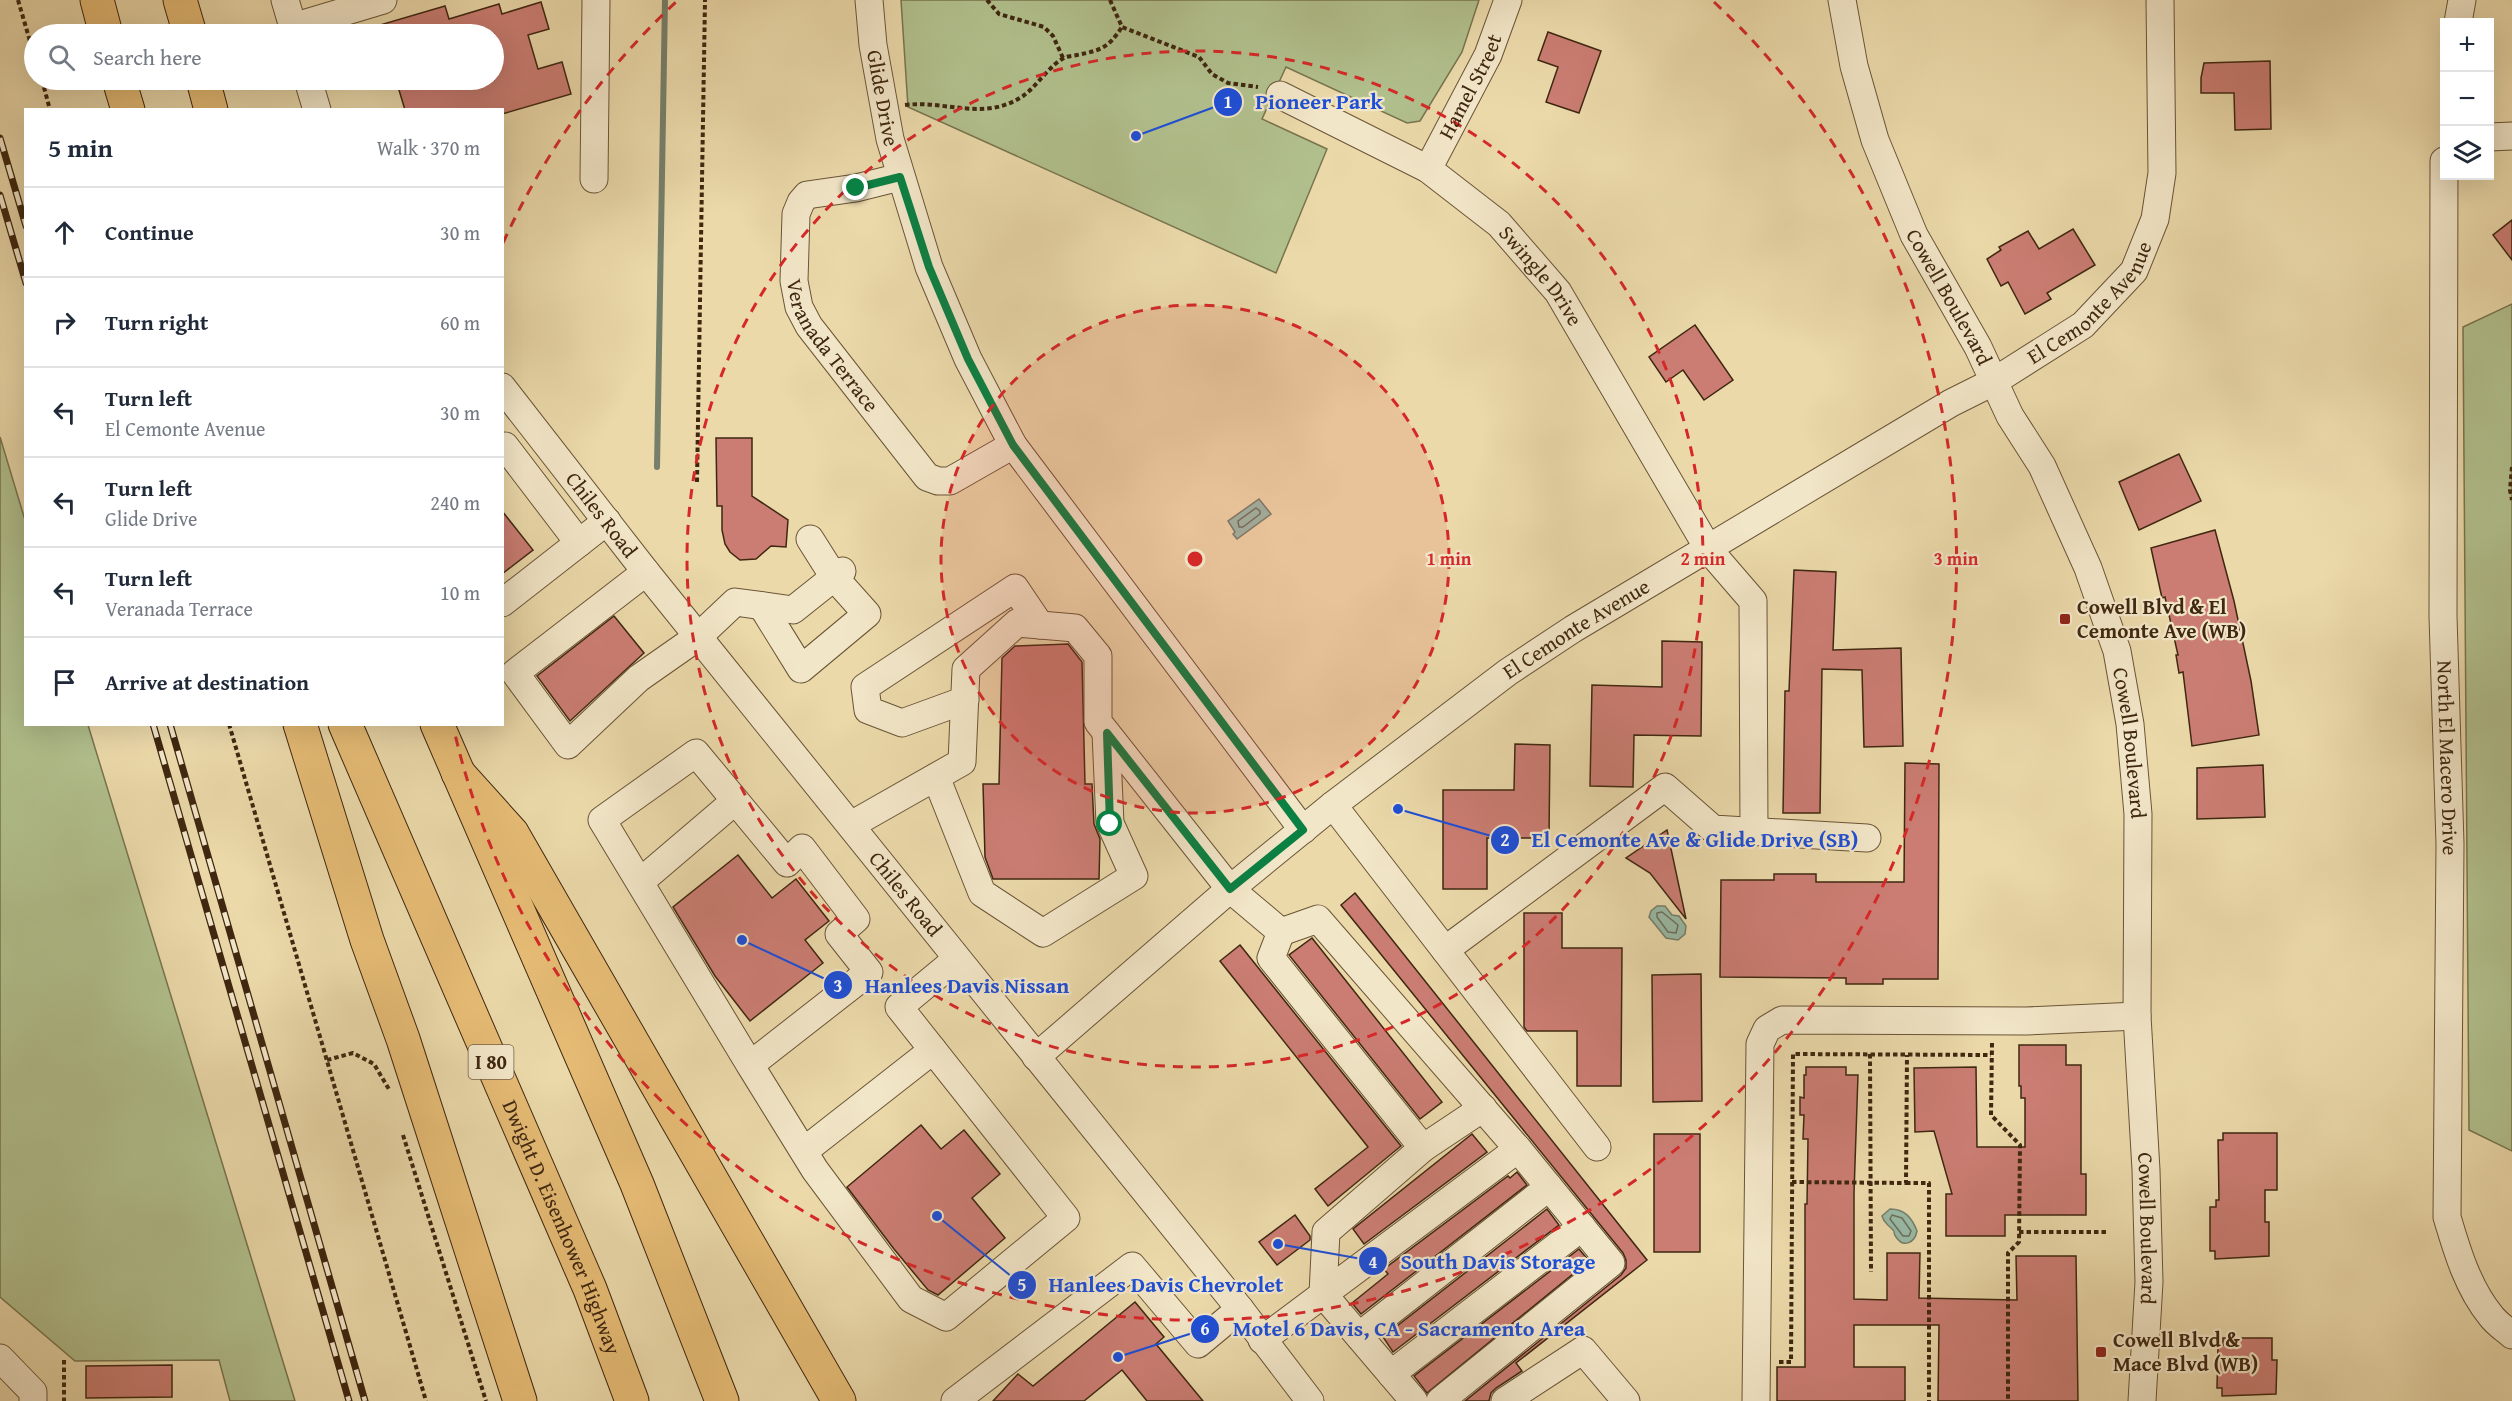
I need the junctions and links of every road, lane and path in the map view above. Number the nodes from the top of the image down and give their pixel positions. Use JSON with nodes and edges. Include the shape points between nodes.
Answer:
{"nodes":[{"id":1,"x":18,"y":0,"type":"edge"},
{"id":2,"x":96,"y":0,"type":"edge"},
{"id":3,"x":180,"y":0,"type":"edge"},
{"id":4,"x":285,"y":0,"type":"edge"},
{"id":5,"x":383,"y":0,"type":"edge"},
{"id":6,"x":596,"y":0,"type":"edge"},
{"id":7,"x":705,"y":0,"type":"edge"},
{"id":8,"x":869,"y":0,"type":"edge"},
{"id":9,"x":987,"y":0,"type":"edge"},
{"id":10,"x":1110,"y":0,"type":"edge"},
{"id":11,"x":1508,"y":0,"type":"edge"},
{"id":12,"x":1842,"y":0,"type":"edge"},
{"id":13,"x":2160,"y":0,"type":"edge"},
{"id":14,"x":2462,"y":0,"type":"edge"},
{"id":15,"x":2459,"y":18,"type":"edge"},
{"id":16,"x":25,"y":24,"type":"edge"},
{"id":17,"x":103,"y":24,"type":"edge"},
{"id":18,"x":187,"y":24,"type":"edge"},
{"id":19,"x":292,"y":24,"type":"edge"},
{"id":20,"x":314,"y":24,"type":"edge"},
{"id":21,"x":1122,"y":27,"type":"junction"},
{"id":22,"x":1063,"y":58,"type":"junction"},
{"id":23,"x":45,"y":90,"type":"edge"},
{"id":24,"x":122,"y":90,"type":"edge"},
{"id":25,"x":206,"y":90,"type":"edge"},
{"id":26,"x":311,"y":90,"type":"edge"},
{"id":27,"x":1280,"y":95,"type":"joint"},
{"id":28,"x":884,"y":107,"type":"junction"},
{"id":29,"x":49,"y":108,"type":"edge"},
{"id":30,"x":127,"y":108,"type":"edge"},
{"id":31,"x":210,"y":108,"type":"edge"},
{"id":32,"x":316,"y":108,"type":"edge"},
{"id":33,"x":2512,"y":136,"type":"edge"},
{"id":34,"x":2494,"y":137,"type":"edge"},
{"id":35,"x":1428,"y":170,"type":"junction"},
{"id":36,"x":900,"y":177,"type":"junction"},
{"id":37,"x":594,"y":179,"type":"dead end"},
{"id":38,"x":2445,"y":180,"type":"edge"},
{"id":39,"x":1993,"y":382,"type":"junction"},
{"id":40,"x":504,"y":390,"type":"edge"},
{"id":41,"x":1013,"y":445,"type":"junction"},
{"id":42,"x":505,"y":446,"type":"dead end"},
{"id":43,"x":2512,"y":467,"type":"edge"},
{"id":44,"x":697,"y":482,"type":"dead end"},
{"id":45,"x":2512,"y":500,"type":"edge"},
{"id":46,"x":607,"y":521,"type":"junction"},
{"id":47,"x":810,"y":539,"type":"dead end"},
{"id":48,"x":579,"y":543,"type":"junction"},
{"id":49,"x":1709,"y":550,"type":"junction"},
{"id":50,"x":646,"y":572,"type":"junction"},
{"id":51,"x":838,"y":574,"type":"junction"},
{"id":52,"x":504,"y":601,"type":"edge"},
{"id":53,"x":762,"y":606,"type":"junction"},
{"id":54,"x":1040,"y":625,"type":"junction"},
{"id":55,"x":699,"y":636,"type":"junction"},
{"id":56,"x":965,"y":700,"type":"junction"},
{"id":57,"x":230,"y":726,"type":"edge"},
{"id":58,"x":301,"y":726,"type":"edge"},
{"id":59,"x":346,"y":726,"type":"edge"},
{"id":60,"x":438,"y":726,"type":"edge"},
{"id":61,"x":1107,"y":733,"type":"junction"},
{"id":62,"x":458,"y":773,"type":"junction"},
{"id":63,"x":936,"y":777,"type":"junction"},
{"id":64,"x":735,"y":801,"type":"junction"},
{"id":65,"x":1333,"y":805,"type":"junction"},
{"id":66,"x":851,"y":825,"type":"junction"},
{"id":67,"x":1303,"y":830,"type":"junction"},
{"id":68,"x":1754,"y":832,"type":"junction"},
{"id":69,"x":1867,"y":838,"type":"dead end"},
{"id":70,"x":640,"y":882,"type":"junction"},
{"id":71,"x":1230,"y":889,"type":"junction"},
{"id":72,"x":1281,"y":932,"type":"junction"},
{"id":73,"x":1445,"y":950,"type":"junction"},
{"id":74,"x":957,"y":959,"type":"junction"},
{"id":75,"x":869,"y":972,"type":"junction"},
{"id":76,"x":899,"y":1006,"type":"junction"},
{"id":77,"x":2137,"y":1016,"type":"junction"},
{"id":78,"x":1992,"y":1022,"type":"junction"},
{"id":79,"x":933,"y":1050,"type":"junction"},
{"id":80,"x":1870,"y":1054,"type":"junction"},
{"id":81,"x":1907,"y":1055,"type":"junction"},
{"id":82,"x":1991,"y":1055,"type":"junction"},
{"id":83,"x":1036,"y":1057,"type":"junction"},
{"id":84,"x":327,"y":1060,"type":"junction"},
{"id":85,"x":750,"y":1065,"type":"junction"},
{"id":86,"x":392,"y":1100,"type":"dead end"},
{"id":87,"x":1483,"y":1108,"type":"junction"},
{"id":88,"x":403,"y":1133,"type":"dead end"},
{"id":89,"x":1597,"y":1147,"type":"dead end"},
{"id":90,"x":1423,"y":1148,"type":"junction"},
{"id":91,"x":1518,"y":1149,"type":"junction"},
{"id":92,"x":804,"y":1151,"type":"junction"},
{"id":93,"x":1792,"y":1182,"type":"junction"},
{"id":94,"x":1871,"y":1182,"type":"junction"},
{"id":95,"x":1906,"y":1183,"type":"junction"},
{"id":96,"x":1549,"y":1187,"type":"junction"},
{"id":97,"x":1581,"y":1227,"type":"junction"},
{"id":98,"x":2019,"y":1232,"type":"junction"},
{"id":99,"x":2108,"y":1232,"type":"dead end"},
{"id":100,"x":1871,"y":1272,"type":"dead end"},
{"id":101,"x":1323,"y":1294,"type":"junction"},
{"id":102,"x":1240,"y":1309,"type":"junction"},
{"id":103,"x":2512,"y":1335,"type":"edge"},
{"id":104,"x":1359,"y":1336,"type":"junction"},
{"id":105,"x":1263,"y":1340,"type":"junction"},
{"id":106,"x":0,"y":1358,"type":"edge"},
{"id":107,"x":64,"y":1360,"type":"dead end"},
{"id":108,"x":1769,"y":1362,"type":"dead end"},
{"id":109,"x":1391,"y":1374,"type":"junction"},
{"id":110,"x":33,"y":1401,"type":"edge"},
{"id":111,"x":64,"y":1401,"type":"edge"},
{"id":112,"x":426,"y":1401,"type":"edge"},
{"id":113,"x":486,"y":1401,"type":"edge"},
{"id":114,"x":520,"y":1401,"type":"edge"},
{"id":115,"x":632,"y":1401,"type":"edge"},
{"id":116,"x":722,"y":1401,"type":"edge"},
{"id":117,"x":839,"y":1401,"type":"edge"},
{"id":118,"x":955,"y":1401,"type":"edge"},
{"id":119,"x":1310,"y":1401,"type":"edge"},
{"id":120,"x":1414,"y":1401,"type":"edge"},
{"id":121,"x":1440,"y":1401,"type":"edge"},
{"id":122,"x":1505,"y":1401,"type":"edge"},
{"id":123,"x":1626,"y":1401,"type":"edge"},
{"id":124,"x":1756,"y":1401,"type":"edge"},
{"id":125,"x":1929,"y":1401,"type":"edge"},
{"id":126,"x":2008,"y":1401,"type":"edge"},
{"id":127,"x":2142,"y":1401,"type":"edge"}],
"edges":[{"from":1,"to":16,"type":"path"},
{"from":2,"to":17,"type":"highway"},
{"from":3,"to":18,"type":"highway"},
{"from":4,"to":19,"type":"street"},
{"from":5,"to":20,"type":"street"},
{"from":6,"to":37,"type":"street"},
{"from":7,"to":44,"type":"path"},
{"from":8,"to":28,"type":"street","name":"Glide Drive"},
{"from":9,"to":22,"type":"path","via":[[999,14],[1044,27]]},
{"from":10,"to":21,"type":"path"},
{"from":11,"to":35,"type":"street","name":"Hamel Street","via":[[1488,55]]},
{"from":12,"to":39,"type":"street","name":"Cowell Boulevard","via":[[1854,66],[1875,140],[1914,235],[1978,347]]},
{"from":13,"to":39,"type":"street","name":"El Cemonte Avenue","via":[[2162,172],[2155,219],[2134,271],[2083,325]]},
{"from":14,"to":15,"type":"street"},
{"from":21,"to":22,"type":"path","via":[[1101,51]]},
{"from":21,"to":27,"type":"path","via":[[1199,57],[1212,74],[1228,83],[1264,88]]},
{"from":22,"to":28,"type":"path","via":[[1024,96],[1005,106],[976,110],[917,103]]},
{"from":23,"to":29,"type":"path"},
{"from":24,"to":30,"type":"highway"},
{"from":25,"to":31,"type":"highway"},
{"from":26,"to":32,"type":"street"},
{"from":27,"to":35,"type":"street","name":"Swingle Drive"},
{"from":28,"to":36,"type":"street","name":"Glide Drive"},
{"from":33,"to":34,"type":"street"},
{"from":35,"to":49,"type":"street","name":"Swingle Drive","via":[[1499,224],[1558,292]]},
{"from":36,"to":41,"type":"street","name":"Glide Drive","via":[[942,298],[968,359]]},
{"from":36,"to":41,"type":"street","name":"Veranada Terrace","via":[[807,195],[801,202],[796,214],[794,282],[799,307],[809,326],[927,477],[950,481]]},
{"from":38,"to":103,"type":"street","name":"North El Macero Drive","via":[[2443,616],[2450,844],[2447,1217],[2472,1287],[2491,1317]]},
{"from":39,"to":49,"type":"street","name":"El Cemonte Avenue","via":[[1951,403]]},
{"from":39,"to":77,"type":"street","name":"Cowell Boulevard","via":[[2042,466],[2088,568],[2117,651],[2130,724],[2138,814]]},
{"from":40,"to":46,"type":"street","name":"Chiles Road"},
{"from":41,"to":67,"type":"street","name":"Glide Drive"},
{"from":42,"to":48,"type":"street"},
{"from":43,"to":45,"type":"path"},
{"from":46,"to":48,"type":"street"},
{"from":46,"to":50,"type":"street","name":"Chiles Road"},
{"from":47,"to":51,"type":"street"},
{"from":48,"to":52,"type":"street"},
{"from":49,"to":65,"type":"street","name":"El Cemonte Avenue","via":[[1573,628],[1508,672]]},
{"from":49,"to":68,"type":"street","name":"Swingle Drive","via":[[1753,601]]},
{"from":50,"to":55,"type":"street","name":"Chiles Road"},
{"from":50,"to":55,"type":"street","via":[[514,673],[568,745],[639,678]]},
{"from":51,"to":53,"type":"street","via":[[793,610]]},
{"from":51,"to":53,"type":"street","via":[[867,614],[801,669]]},
{"from":53,"to":55,"type":"street","via":[[735,602]]},
{"from":54,"to":56,"type":"street","via":[[1017,623],[966,669]]},
{"from":54,"to":56,"type":"street","via":[[1015,588],[865,687],[868,710],[902,723]]},
{"from":54,"to":61,"type":"street","via":[[1075,628],[1098,656],[1098,722]]},
{"from":55,"to":66,"type":"street","name":"Chiles Road"},
{"from":56,"to":63,"type":"street","via":[[962,762]]},
{"from":57,"to":84,"type":"path"},
{"from":58,"to":114,"type":"highway","via":[[367,940],[407,1050]]},
{"from":59,"to":115,"type":"highway","name":"Dwight D. Eisenhower Highway","number":"I 80","via":[[590,1289]]},
{"from":60,"to":62,"type":"highway"},
{"from":61,"to":63,"type":"street","via":[[1110,824],[1134,876],[1043,933],[982,893]]},
{"from":61,"to":71,"type":"street"},
{"from":62,"to":116,"type":"highway","via":[[637,1184]]},
{"from":62,"to":117,"type":"highway","via":[[512,833]]},
{"from":63,"to":66,"type":"street"},
{"from":64,"to":70,"type":"street"},
{"from":64,"to":70,"type":"street","via":[[696,753],[602,820]]},
{"from":64,"to":75,"type":"street","via":[[787,863],[802,848],[856,919],[839,934]]},
{"from":65,"to":67,"type":"street","name":"El Cemonte Avenue"},
{"from":65,"to":73,"type":"street"},
{"from":66,"to":74,"type":"street","name":"Chiles Road"},
{"from":67,"to":71,"type":"street","name":"El Cemonte Avenue"},
{"from":68,"to":69,"type":"street"},
{"from":68,"to":73,"type":"street","via":[[1713,829],[1665,787]]},
{"from":70,"to":85,"type":"street"},
{"from":71,"to":72,"type":"street"},
{"from":71,"to":83,"type":"street","name":"El Cemonte Avenue"},
{"from":72,"to":87,"type":"street","via":[[1318,919]]},
{"from":72,"to":90,"type":"street","via":[[1271,958]]},
{"from":73,"to":89,"type":"street"},
{"from":74,"to":76,"type":"street"},
{"from":74,"to":83,"type":"street","name":"Chiles Road"},
{"from":75,"to":76,"type":"street"},
{"from":75,"to":85,"type":"street"},
{"from":76,"to":79,"type":"street"},
{"from":77,"to":78,"type":"street"},
{"from":77,"to":127,"type":"street","name":"Cowell Boulevard","via":[[2149,1271]]},
{"from":78,"to":82,"type":"path"},
{"from":78,"to":124,"type":"street","via":[[1782,1020],[1767,1029],[1760,1044]]},
{"from":79,"to":92,"type":"street"},
{"from":79,"to":92,"type":"street","via":[[1066,1218],[946,1317],[911,1299]]},
{"from":80,"to":81,"type":"path"},
{"from":80,"to":93,"type":"path","via":[[1793,1054]]},
{"from":80,"to":94,"type":"path"},
{"from":81,"to":82,"type":"path"},
{"from":81,"to":95,"type":"path"},
{"from":82,"to":98,"type":"path","via":[[1991,1115],[2020,1145]]},
{"from":83,"to":102,"type":"street","name":"Chiles Road"},
{"from":84,"to":86,"type":"path","via":[[353,1053],[374,1064]]},
{"from":84,"to":112,"type":"path"},
{"from":85,"to":92,"type":"street"},
{"from":87,"to":90,"type":"street"},
{"from":87,"to":91,"type":"street"},
{"from":88,"to":113,"type":"path"},
{"from":90,"to":101,"type":"street","via":[[1326,1232]]},
{"from":91,"to":96,"type":"street"},
{"from":91,"to":101,"type":"street"},
{"from":93,"to":94,"type":"path"},
{"from":93,"to":108,"type":"path","via":[[1791,1362]]},
{"from":94,"to":95,"type":"path"},
{"from":94,"to":100,"type":"path"},
{"from":95,"to":125,"type":"path","via":[[1929,1183]]},
{"from":96,"to":97,"type":"street"},
{"from":96,"to":104,"type":"street"},
{"from":97,"to":109,"type":"street"},
{"from":97,"to":121,"type":"street","via":[[1611,1263]]},
{"from":98,"to":99,"type":"path"},
{"from":98,"to":126,"type":"path","via":[[2019,1242],[2008,1253]]},
{"from":101,"to":104,"type":"street"},
{"from":101,"to":105,"type":"street"},
{"from":102,"to":105,"type":"street","name":"Chiles Road"},
{"from":102,"to":118,"type":"street","via":[[1198,1344],[1132,1266]]},
{"from":104,"to":109,"type":"street"},
{"from":105,"to":119,"type":"street","name":"Chiles Road"},
{"from":106,"to":110,"type":"street","via":[[33,1392]]},
{"from":107,"to":111,"type":"path"},
{"from":109,"to":120,"type":"street"},
{"from":122,"to":123,"type":"street","via":[[1582,1350]]}]}
